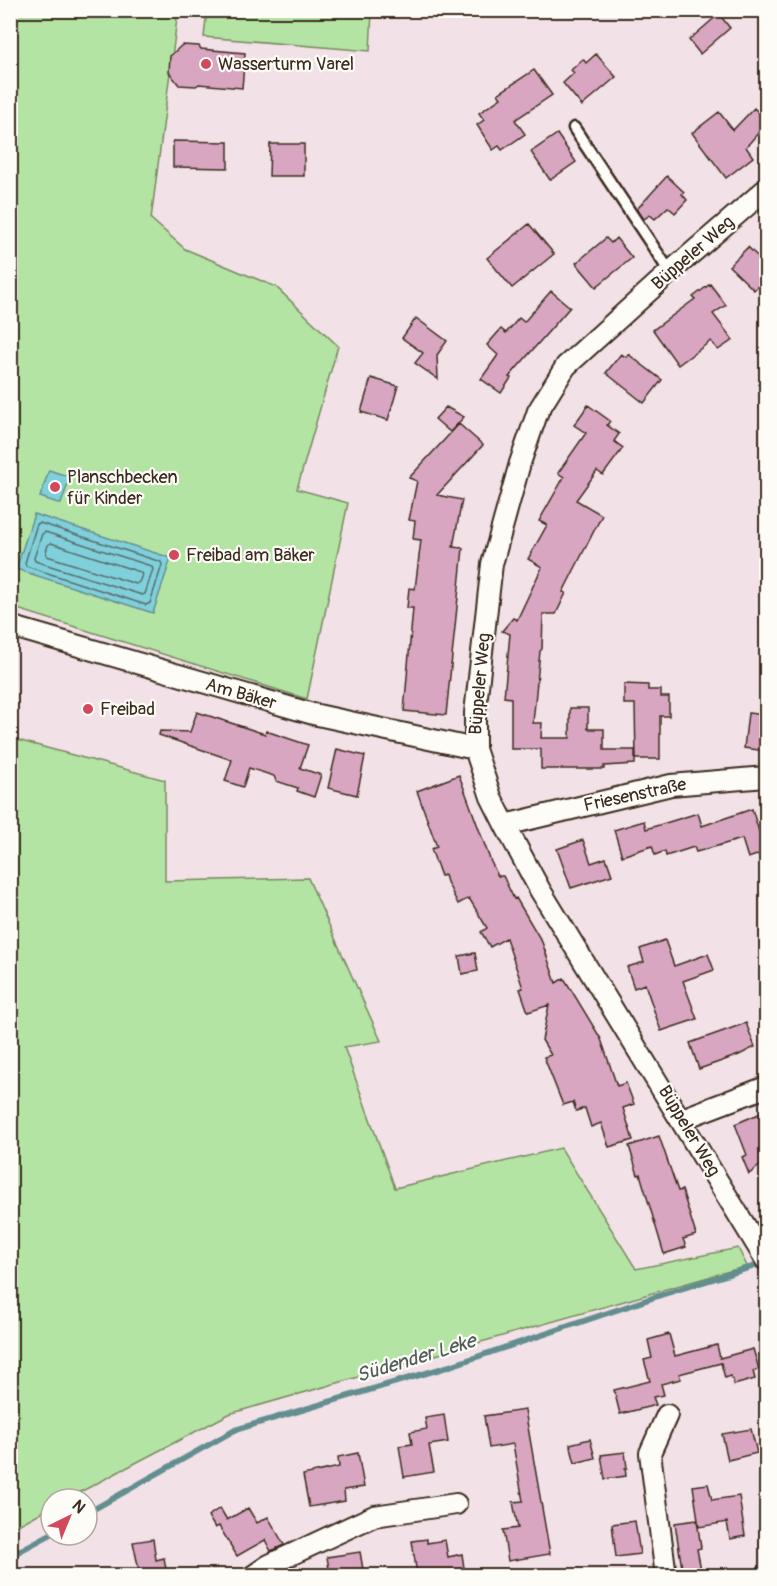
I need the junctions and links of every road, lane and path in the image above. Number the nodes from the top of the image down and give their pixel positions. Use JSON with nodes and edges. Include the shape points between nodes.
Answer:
{"nodes":[{"id":1,"x":574,"y":128,"type":"dead end"},
{"id":2,"x":766,"y":189,"type":"edge"},
{"id":3,"x":670,"y":272,"type":"junction"},
{"id":4,"x":10,"y":626,"type":"edge"},
{"id":5,"x":475,"y":749,"type":"junction"},
{"id":6,"x":766,"y":777,"type":"edge"},
{"id":7,"x":505,"y":825,"type":"junction"},
{"id":8,"x":766,"y":1087,"type":"edge"},
{"id":9,"x":682,"y":1119,"type":"junction"},
{"id":10,"x":762,"y":1252,"type":"edge"},
{"id":11,"x":667,"y":1415,"type":"dead end"},
{"id":12,"x":456,"y":1504,"type":"dead end"},
{"id":13,"x":253,"y":1575,"type":"edge"},
{"id":14,"x":666,"y":1575,"type":"edge"}],
"edges":[{"from":1,"to":3,"type":"lane"},
{"from":2,"to":3,"type":"street","name":"Büppeler Weg"},
{"from":3,"to":5,"type":"street","name":"Büppeler Weg","via":[[566,366],[538,411],[492,564],[475,713]]},
{"from":4,"to":5,"type":"street","name":"Am Bäker","via":[[313,714]]},
{"from":5,"to":7,"type":"street","name":"Büppeler Weg"},
{"from":6,"to":7,"type":"street","name":"Friesenstraße","via":[[671,785]]},
{"from":7,"to":9,"type":"street","name":"Büppeler Weg","via":[[540,890]]},
{"from":8,"to":9,"type":"street"},
{"from":9,"to":10,"type":"street","name":"Büppeler Weg"},
{"from":11,"to":14,"type":"street","via":[[650,1453]]},
{"from":12,"to":13,"type":"street","via":[[374,1516]]}]}
